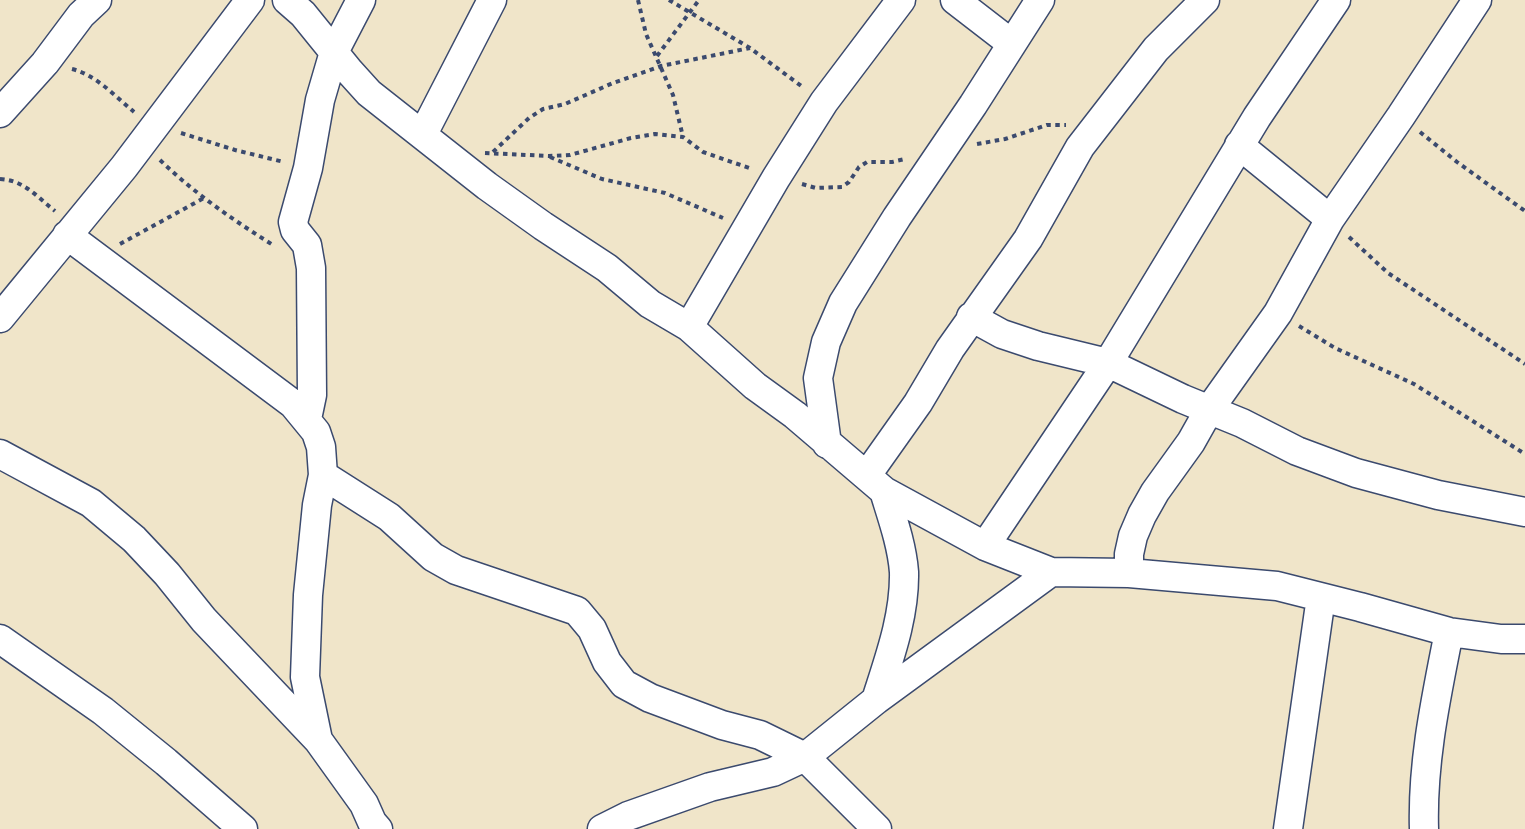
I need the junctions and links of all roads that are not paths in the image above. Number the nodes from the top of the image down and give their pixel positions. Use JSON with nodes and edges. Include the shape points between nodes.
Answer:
{"nodes":[{"id":1,"x":250,"y":0,"type":"edge"},
{"id":2,"x":287,"y":0,"type":"edge"},
{"id":3,"x":361,"y":0,"type":"edge"},
{"id":4,"x":492,"y":0,"type":"edge"},
{"id":5,"x":901,"y":0,"type":"edge"},
{"id":6,"x":955,"y":0,"type":"edge"},
{"id":7,"x":1040,"y":0,"type":"edge"},
{"id":8,"x":1205,"y":0,"type":"edge"},
{"id":9,"x":1336,"y":0,"type":"edge"},
{"id":10,"x":1477,"y":0,"type":"edge"},
{"id":11,"x":88,"y":5,"type":"edge"},
{"id":12,"x":1012,"y":44,"type":"junction"},
{"id":13,"x":334,"y":52,"type":"junction"},
{"id":14,"x":0,"y":112,"type":"edge"},
{"id":15,"x":423,"y":134,"type":"junction"},
{"id":16,"x":1239,"y":145,"type":"junction"},
{"id":17,"x":1330,"y":219,"type":"junction"},
{"id":18,"x":71,"y":231,"type":"junction"},
{"id":19,"x":971,"y":317,"type":"junction"},
{"id":20,"x":0,"y":318,"type":"edge"},
{"id":21,"x":689,"y":327,"type":"junction"},
{"id":22,"x":1108,"y":363,"type":"junction"},
{"id":23,"x":1209,"y":410,"type":"junction"},
{"id":24,"x":307,"y":419,"type":"junction"},
{"id":25,"x":827,"y":444,"type":"junction"},
{"id":26,"x":0,"y":454,"type":"edge"},
{"id":27,"x":322,"y":475,"type":"junction"},
{"id":28,"x":875,"y":483,"type":"junction"},
{"id":29,"x":1525,"y":512,"type":"edge"},
{"id":30,"x":985,"y":546,"type":"junction"},
{"id":31,"x":1051,"y":572,"type":"junction"},
{"id":32,"x":1129,"y":573,"type":"junction"},
{"id":33,"x":1321,"y":597,"type":"junction"},
{"id":34,"x":1449,"y":632,"type":"junction"},
{"id":35,"x":1525,"y":639,"type":"edge"},
{"id":36,"x":7,"y":651,"type":"edge"},
{"id":37,"x":876,"y":700,"type":"junction"},
{"id":38,"x":318,"y":740,"type":"junction"},
{"id":39,"x":805,"y":757,"type":"junction"},
{"id":40,"x":243,"y":829,"type":"edge"},
{"id":41,"x":378,"y":829,"type":"edge"},
{"id":42,"x":602,"y":829,"type":"edge"},
{"id":43,"x":877,"y":829,"type":"edge"},
{"id":44,"x":1288,"y":829,"type":"edge"},
{"id":45,"x":1424,"y":829,"type":"edge"}],
"edges":[{"from":1,"to":18,"type":"street"},
{"from":2,"to":13,"type":"street"},
{"from":3,"to":13,"type":"street"},
{"from":4,"to":15,"type":"street"},
{"from":5,"to":21,"type":"street","via":[[824,102]]},
{"from":6,"to":12,"type":"street"},
{"from":7,"to":12,"type":"street"},
{"from":8,"to":19,"type":"street","via":[[1156,49],[1080,147],[1028,239]]},
{"from":9,"to":16,"type":"street"},
{"from":10,"to":17,"type":"street"},
{"from":11,"to":14,"type":"street","via":[[45,63]]},
{"from":12,"to":25,"type":"street","via":[[843,303],[826,342],[818,378]]},
{"from":13,"to":15,"type":"street","via":[[369,93]]},
{"from":13,"to":24,"type":"street","via":[[293,222],[307,245],[311,268],[312,395]]},
{"from":15,"to":21,"type":"street","via":[[543,226],[607,268],[650,304]]},
{"from":16,"to":17,"type":"street"},
{"from":16,"to":22,"type":"street"},
{"from":17,"to":23,"type":"street","via":[[1278,313]]},
{"from":18,"to":20,"type":"street"},
{"from":18,"to":24,"type":"street","via":[[94,256],[293,404]]},
{"from":19,"to":22,"type":"street","via":[[1002,334]]},
{"from":19,"to":28,"type":"street"},
{"from":21,"to":25,"type":"street"},
{"from":22,"to":23,"type":"street"},
{"from":22,"to":30,"type":"street"},
{"from":23,"to":29,"type":"street","via":[[1297,452],[1356,473]]},
{"from":23,"to":32,"type":"street","via":[[1142,515],[1133,536]]},
{"from":24,"to":27,"type":"street","via":[[321,447]]},
{"from":25,"to":28,"type":"street"},
{"from":26,"to":38,"type":"street","via":[[91,503],[134,539],[204,620]]},
{"from":27,"to":38,"type":"street","via":[[308,595],[305,677]]},
{"from":27,"to":39,"type":"street","via":[[389,517],[433,557],[456,570],[577,611],[624,684],[650,698],[760,735]]},
{"from":28,"to":30,"type":"street"},
{"from":28,"to":37,"type":"street","via":[[897,530],[904,572],[896,636]]},
{"from":30,"to":31,"type":"street"},
{"from":31,"to":32,"type":"street"},
{"from":31,"to":37,"type":"street"},
{"from":32,"to":33,"type":"street","via":[[1277,586]]},
{"from":33,"to":34,"type":"street"},
{"from":33,"to":44,"type":"street"},
{"from":34,"to":35,"type":"street"},
{"from":34,"to":45,"type":"street","via":[[1429,734]]},
{"from":36,"to":40,"type":"street","via":[[103,711]]},
{"from":37,"to":39,"type":"street"},
{"from":38,"to":41,"type":"street"},
{"from":39,"to":42,"type":"street","via":[[773,772],[710,787],[628,816]]},
{"from":39,"to":43,"type":"street"}]}
